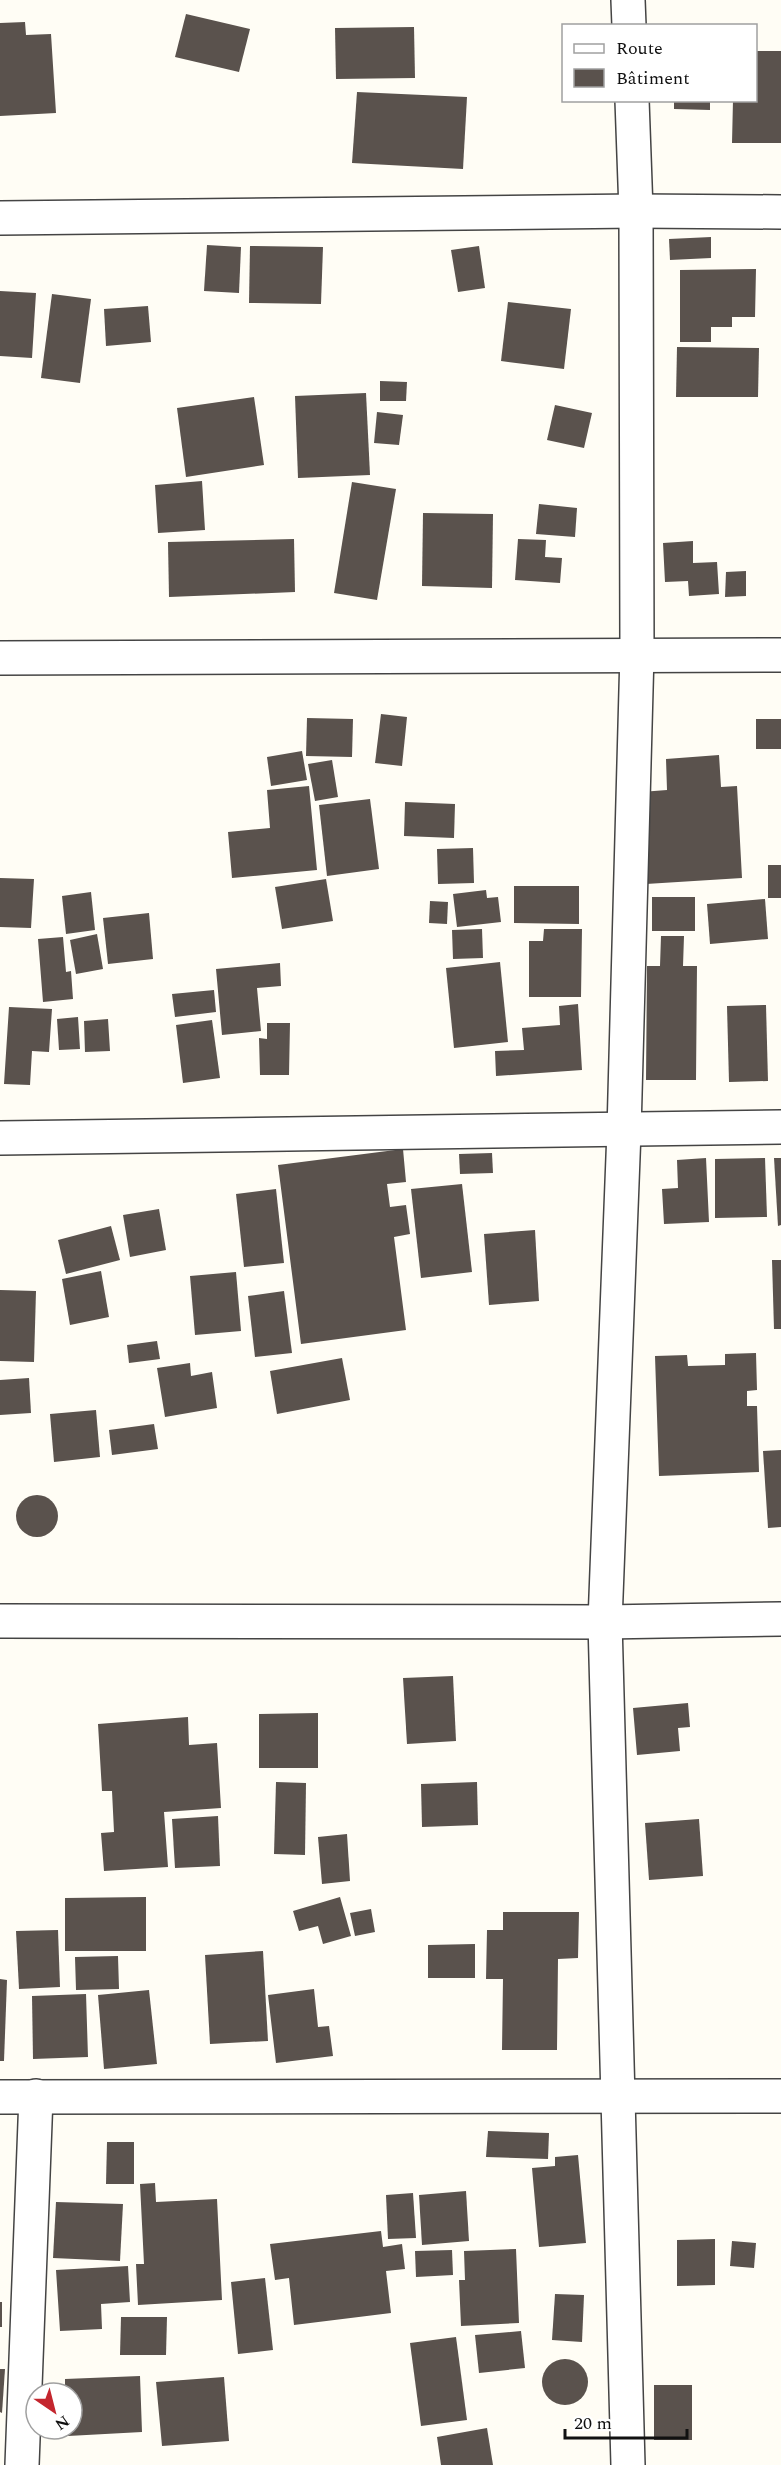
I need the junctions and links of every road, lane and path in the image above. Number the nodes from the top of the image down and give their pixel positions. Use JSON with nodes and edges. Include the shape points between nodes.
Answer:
{"nodes":[{"id":1,"x":628,"y":0,"type":"edge"},
{"id":2,"x":629,"y":24,"type":"edge"},
{"id":3,"x":632,"y":102,"type":"edge"},
{"id":4,"x":636,"y":211,"type":"junction"},
{"id":5,"x":781,"y":212,"type":"edge"},
{"id":6,"x":0,"y":218,"type":"edge"},
{"id":7,"x":638,"y":653,"type":"junction"},
{"id":8,"x":781,"y":655,"type":"edge"},
{"id":9,"x":0,"y":658,"type":"edge"},
{"id":10,"x":781,"y":1127,"type":"edge"},
{"id":11,"x":624,"y":1131,"type":"junction"},
{"id":12,"x":0,"y":1138,"type":"edge"},
{"id":13,"x":781,"y":1619,"type":"edge"},
{"id":14,"x":0,"y":1621,"type":"edge"},
{"id":15,"x":606,"y":1622,"type":"junction"},
{"id":16,"x":36,"y":2096,"type":"junction"},
{"id":17,"x":619,"y":2096,"type":"junction"},
{"id":18,"x":781,"y":2096,"type":"edge"},
{"id":19,"x":0,"y":2097,"type":"edge"},
{"id":20,"x":22,"y":2465,"type":"edge"},
{"id":21,"x":628,"y":2465,"type":"edge"}],
"edges":[{"from":1,"to":2,"type":"street"},
{"from":3,"to":4,"type":"street"},
{"from":4,"to":5,"type":"street"},
{"from":4,"to":6,"type":"street"},
{"from":4,"to":7,"type":"street"},
{"from":7,"to":8,"type":"street"},
{"from":7,"to":9,"type":"street"},
{"from":7,"to":11,"type":"street"},
{"from":10,"to":11,"type":"street"},
{"from":11,"to":12,"type":"street"},
{"from":11,"to":15,"type":"street"},
{"from":13,"to":15,"type":"street"},
{"from":14,"to":15,"type":"street"},
{"from":15,"to":17,"type":"street"},
{"from":16,"to":17,"type":"street"},
{"from":16,"to":19,"type":"street"},
{"from":16,"to":20,"type":"street"},
{"from":17,"to":18,"type":"street"},
{"from":17,"to":21,"type":"street"}]}
